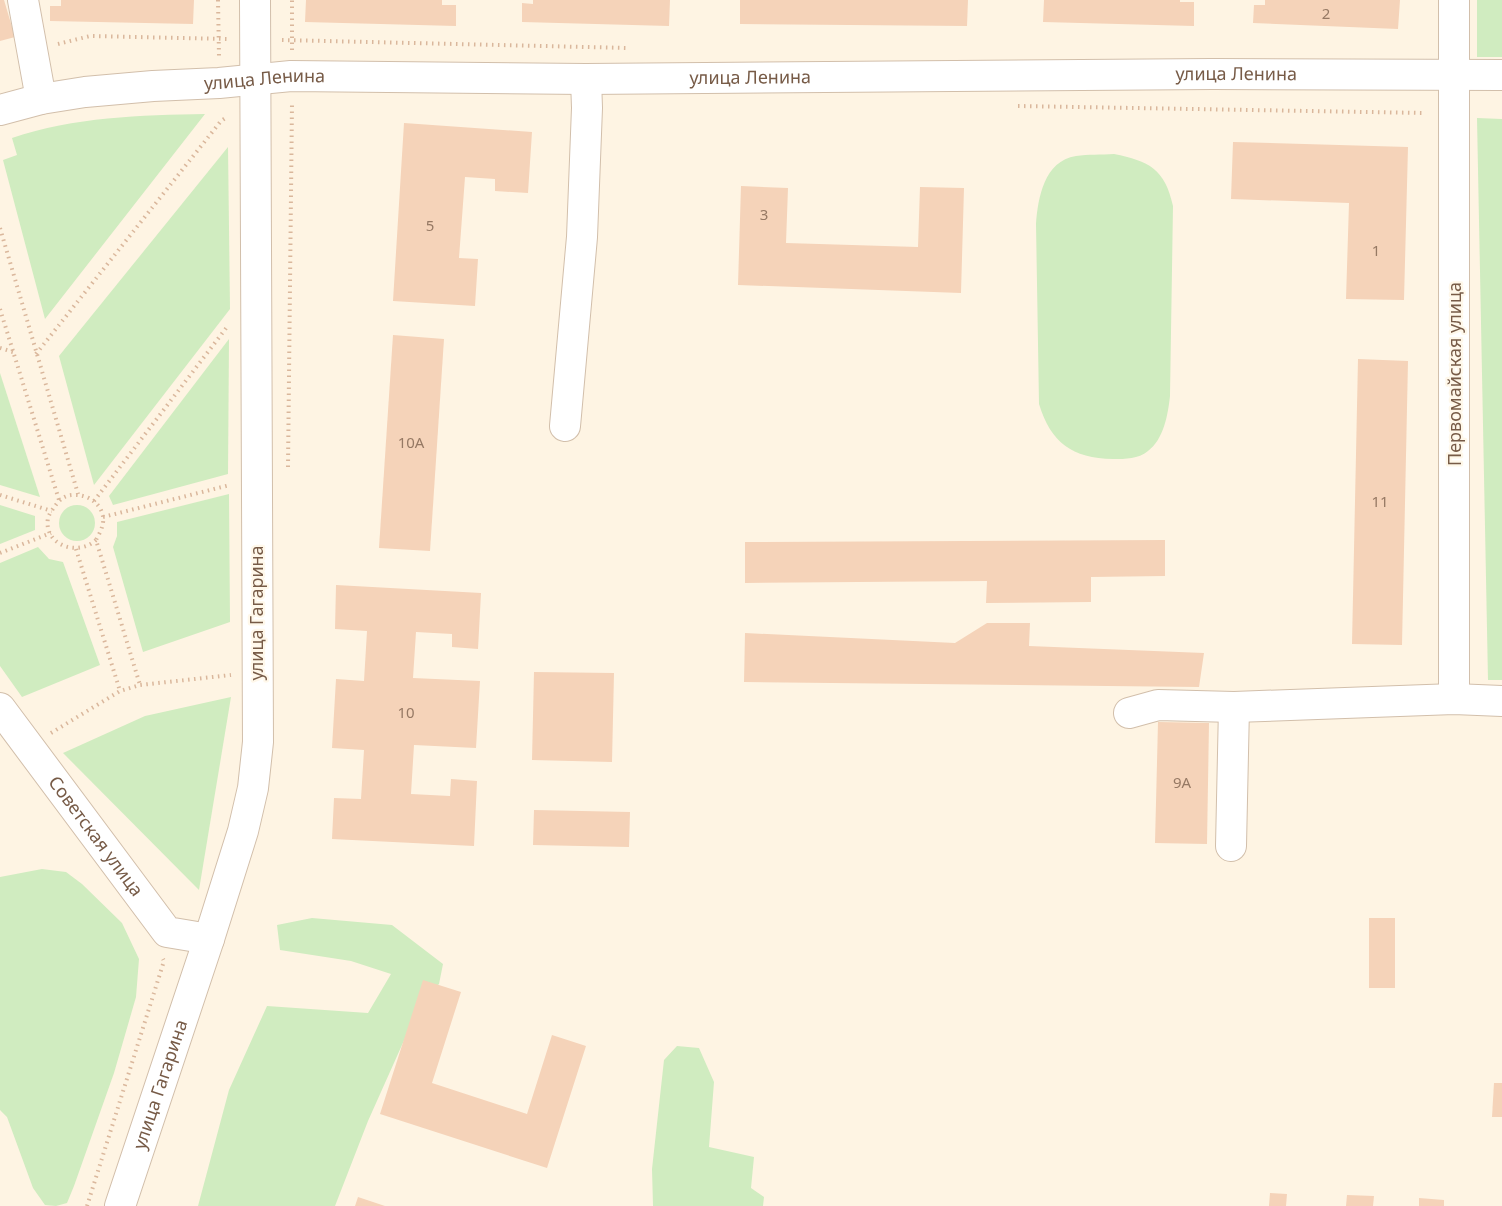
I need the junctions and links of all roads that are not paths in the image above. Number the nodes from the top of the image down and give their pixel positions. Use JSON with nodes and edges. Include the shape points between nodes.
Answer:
{"nodes":[{"id":1,"x":22,"y":0,"type":"edge"},
{"id":2,"x":255,"y":0,"type":"edge"},
{"id":3,"x":1454,"y":0,"type":"edge"},
{"id":4,"x":1454,"y":75,"type":"junction"},
{"id":5,"x":1502,"y":75,"type":"edge"},
{"id":6,"x":255,"y":79,"type":"junction"},
{"id":7,"x":586,"y":79,"type":"junction"},
{"id":8,"x":41,"y":99,"type":"junction"},
{"id":9,"x":0,"y":110,"type":"edge"},
{"id":10,"x":565,"y":426,"type":"dead end"},
{"id":11,"x":1454,"y":699,"type":"junction"},
{"id":12,"x":1502,"y":701,"type":"edge"},
{"id":13,"x":1234,"y":707,"type":"junction"},
{"id":14,"x":0,"y":708,"type":"edge"},
{"id":15,"x":1130,"y":713,"type":"dead end"},
{"id":16,"x":1231,"y":846,"type":"dead end"},
{"id":17,"x":209,"y":939,"type":"junction"},
{"id":18,"x":120,"y":1206,"type":"edge"}],
"edges":[{"from":1,"to":8,"type":"street"},
{"from":2,"to":6,"type":"street","name":"улица Гагарина"},
{"from":3,"to":4,"type":"street","name":"Первомайская улица"},
{"from":4,"to":5,"type":"street","name":"улица Ленина"},
{"from":4,"to":7,"type":"street","name":"улица Ленина"},
{"from":4,"to":11,"type":"street","name":"Первомайская улица"},
{"from":6,"to":7,"type":"street","name":"улица Ленина","via":[[291,76]]},
{"from":6,"to":8,"type":"street","name":"улица Ленина"},
{"from":6,"to":17,"type":"street","name":"улица Гагарина","via":[[258,742],[243,831]]},
{"from":7,"to":10,"type":"street","via":[[582,237]]},
{"from":8,"to":9,"type":"street","name":"улица Ленина"},
{"from":11,"to":12,"type":"street"},
{"from":11,"to":13,"type":"street"},
{"from":13,"to":15,"type":"street","via":[[1158,705]]},
{"from":13,"to":16,"type":"street"},
{"from":14,"to":17,"type":"street","name":"Советская улица","via":[[167,932]]},
{"from":17,"to":18,"type":"street","name":"улица Гагарина"}]}
